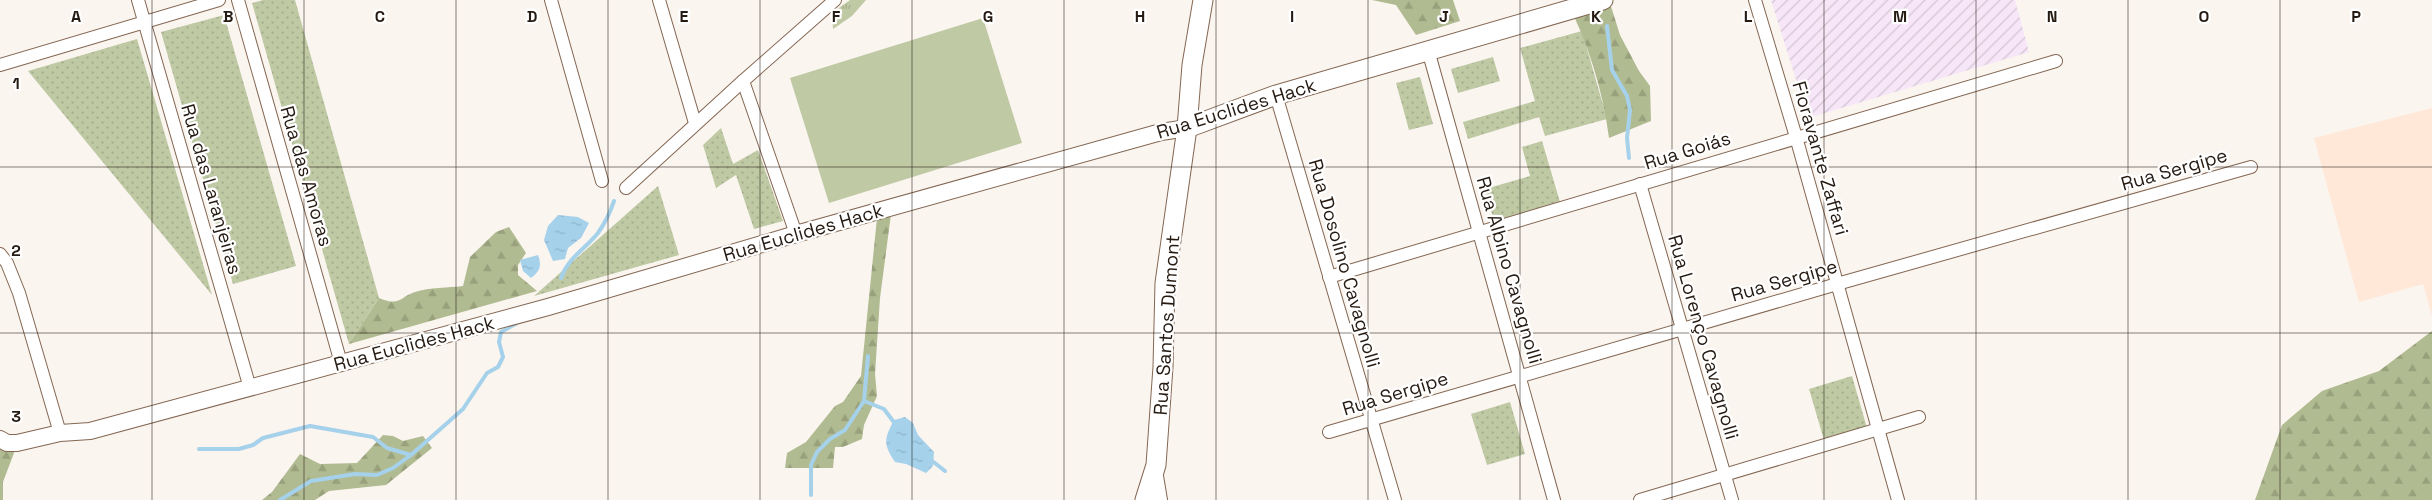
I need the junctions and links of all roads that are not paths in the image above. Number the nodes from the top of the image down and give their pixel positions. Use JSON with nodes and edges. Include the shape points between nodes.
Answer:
{"nodes":[{"id":1,"x":138,"y":0,"type":"edge"},
{"id":2,"x":219,"y":0,"type":"edge"},
{"id":3,"x":238,"y":0,"type":"edge"},
{"id":4,"x":551,"y":0,"type":"edge"},
{"id":5,"x":658,"y":0,"type":"edge"},
{"id":6,"x":835,"y":0,"type":"edge"},
{"id":7,"x":1203,"y":0,"type":"edge"},
{"id":8,"x":1603,"y":0,"type":"edge"},
{"id":9,"x":1755,"y":0,"type":"edge"},
{"id":10,"x":144,"y":22,"type":"junction"},
{"id":11,"x":1428,"y":50,"type":"junction"},
{"id":12,"x":2056,"y":61,"type":"dead end"},
{"id":13,"x":0,"y":65,"type":"edge"},
{"id":14,"x":743,"y":80,"type":"junction"},
{"id":15,"x":1276,"y":94,"type":"junction"},
{"id":16,"x":695,"y":124,"type":"junction"},
{"id":17,"x":1187,"y":128,"type":"junction"},
{"id":18,"x":1796,"y":137,"type":"junction"},
{"id":19,"x":2251,"y":167,"type":"dead end"},
{"id":20,"x":602,"y":181,"type":"dead end"},
{"id":21,"x":1640,"y":184,"type":"junction"},
{"id":22,"x":626,"y":188,"type":"dead end"},
{"id":23,"x":1481,"y":233,"type":"junction"},
{"id":24,"x":796,"y":234,"type":"junction"},
{"id":25,"x":0,"y":254,"type":"edge"},
{"id":26,"x":1329,"y":277,"type":"junction"},
{"id":27,"x":1837,"y":284,"type":"junction"},
{"id":28,"x":1682,"y":329,"type":"junction"},
{"id":29,"x":341,"y":362,"type":"junction"},
{"id":30,"x":1521,"y":375,"type":"junction"},
{"id":31,"x":250,"y":388,"type":"junction"},
{"id":32,"x":1919,"y":417,"type":"dead end"},
{"id":33,"x":1371,"y":419,"type":"junction"},
{"id":34,"x":1879,"y":429,"type":"junction"},
{"id":35,"x":1329,"y":432,"type":"dead end"},
{"id":36,"x":60,"y":433,"type":"junction"},
{"id":37,"x":0,"y":439,"type":"edge"},
{"id":38,"x":1156,"y":465,"type":"junction"},
{"id":39,"x":1725,"y":476,"type":"junction"},
{"id":40,"x":1145,"y":500,"type":"edge"},
{"id":41,"x":1161,"y":500,"type":"edge"},
{"id":42,"x":1395,"y":500,"type":"edge"},
{"id":43,"x":1554,"y":500,"type":"edge"},
{"id":44,"x":1640,"y":500,"type":"edge"},
{"id":45,"x":1732,"y":500,"type":"edge"},
{"id":46,"x":1898,"y":500,"type":"edge"}],
"edges":[{"from":1,"to":10,"type":"street","name":"Rua das Laranjeiras"},
{"from":2,"to":10,"type":"street"},
{"from":3,"to":29,"type":"street","name":"Rua das Amoras"},
{"from":4,"to":20,"type":"street"},
{"from":5,"to":16,"type":"street"},
{"from":6,"to":14,"type":"street"},
{"from":7,"to":17,"type":"main road","name":"Rua Santos Dumont","via":[[1192,65]]},
{"from":8,"to":11,"type":"main road","name":"Rua Euclides Hack"},
{"from":9,"to":18,"type":"street","name":"Fioravante Zaffari"},
{"from":10,"to":13,"type":"street"},
{"from":10,"to":31,"type":"street","name":"Rua das Laranjeiras"},
{"from":11,"to":15,"type":"main road","name":"Rua Euclides Hack"},
{"from":11,"to":23,"type":"street","name":"Rua Albino Cavagnolli"},
{"from":12,"to":18,"type":"street","name":"Rua Goiás"},
{"from":14,"to":16,"type":"street"},
{"from":14,"to":24,"type":"street"},
{"from":15,"to":17,"type":"main road","name":"Rua Euclides Hack"},
{"from":15,"to":26,"type":"street","name":"Rua Dosolino Cavagnolli"},
{"from":16,"to":22,"type":"street"},
{"from":17,"to":24,"type":"street","name":"Rua Euclides Hack","via":[[1161,132]]},
{"from":17,"to":38,"type":"main road","name":"Rua Santos Dumont","via":[[1165,283]]},
{"from":18,"to":21,"type":"street","name":"Rua Goiás"},
{"from":18,"to":27,"type":"street","name":"Fioravante Zaffari"},
{"from":19,"to":27,"type":"street","name":"Rua Sergipe"},
{"from":21,"to":23,"type":"street","name":"Rua Goiás"},
{"from":21,"to":28,"type":"street","name":"Rua Lorenço Cavagnolli"},
{"from":23,"to":26,"type":"street","name":"Rua Goiás"},
{"from":23,"to":30,"type":"street","name":"Rua Albino Cavagnolli"},
{"from":24,"to":29,"type":"street","name":"Rua Euclides Hack"},
{"from":25,"to":36,"type":"street","via":[[19,293]]},
{"from":26,"to":33,"type":"street","name":"Rua Dosolino Cavagnolli"},
{"from":27,"to":28,"type":"street","name":"Rua Sergipe"},
{"from":27,"to":34,"type":"street","name":"Fioravante Zaffari"},
{"from":28,"to":30,"type":"street","name":"Rua Sergipe"},
{"from":28,"to":39,"type":"street","name":"Rua Lorenço Cavagnolli"},
{"from":29,"to":31,"type":"street","name":"Rua Euclides Hack"},
{"from":30,"to":33,"type":"street","name":"Rua Sergipe"},
{"from":30,"to":43,"type":"street","name":"Rua Albino Cavagnolli"},
{"from":31,"to":36,"type":"street","name":"Rua Euclides Hack","via":[[81,433]]},
{"from":32,"to":34,"type":"street"},
{"from":33,"to":35,"type":"street","name":"Rua Sergipe"},
{"from":33,"to":42,"type":"street","name":"Rua Dosolino Cavagnolli"},
{"from":34,"to":39,"type":"street"},
{"from":34,"to":46,"type":"street","name":"Fioravante Zaffari"},
{"from":36,"to":37,"type":"street","name":"Rua Euclides Hack","via":[[17,443]]},
{"from":38,"to":40,"type":"main road","name":"Rua Santos Dumont"},
{"from":38,"to":41,"type":"street"},
{"from":39,"to":44,"type":"street"},
{"from":39,"to":45,"type":"street","name":"Rua Lorenço Cavagnolli"}]}
